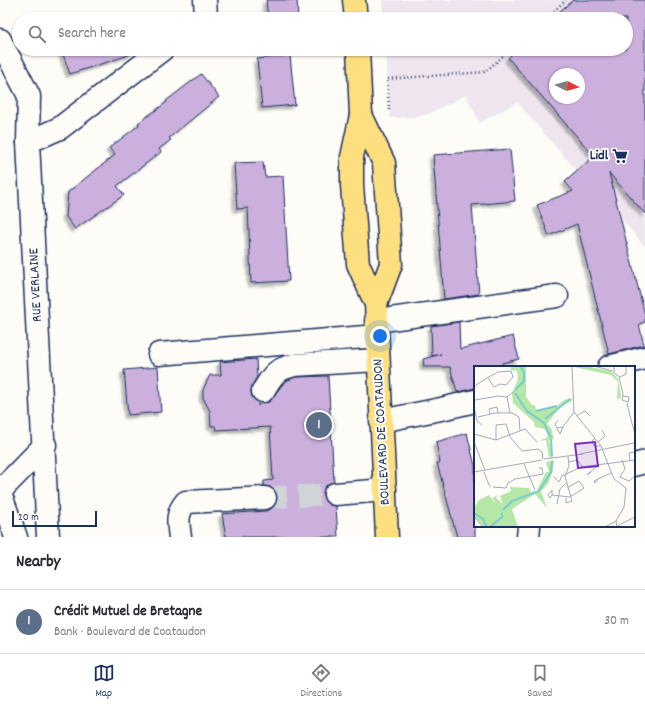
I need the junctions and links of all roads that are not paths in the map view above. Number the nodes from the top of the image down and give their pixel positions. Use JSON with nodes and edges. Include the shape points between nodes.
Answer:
{"nodes":[{"id":1,"x":205,"y":0,"type":"edge"},
{"id":2,"x":354,"y":0,"type":"edge"},
{"id":3,"x":206,"y":12,"type":"edge"},
{"id":4,"x":355,"y":12,"type":"edge"},
{"id":5,"x":0,"y":40,"type":"edge"},
{"id":6,"x":154,"y":56,"type":"edge"},
{"id":7,"x":358,"y":56,"type":"edge"},
{"id":8,"x":361,"y":115,"type":"junction"},
{"id":9,"x":28,"y":142,"type":"junction"},
{"id":10,"x":557,"y":296,"type":"dead end"},
{"id":11,"x":376,"y":320,"type":"junction"},
{"id":12,"x":159,"y":354,"type":"dead end"},
{"id":13,"x":645,"y":358,"type":"edge"},
{"id":14,"x":378,"y":360,"type":"junction"},
{"id":15,"x":613,"y":366,"type":"edge"},
{"id":16,"x":263,"y":391,"type":"dead end"},
{"id":17,"x":474,"y":400,"type":"edge"},
{"id":18,"x":381,"y":421,"type":"junction"},
{"id":19,"x":45,"y":445,"type":"junction"},
{"id":20,"x":645,"y":462,"type":"edge"},
{"id":21,"x":635,"y":465,"type":"edge"},
{"id":22,"x":384,"y":490,"type":"junction"},
{"id":23,"x":0,"y":492,"type":"edge"},
{"id":24,"x":335,"y":494,"type":"tunnel mouth"},
{"id":25,"x":265,"y":498,"type":"tunnel mouth"},
{"id":26,"x":529,"y":527,"type":"edge"},
{"id":27,"x":16,"y":537,"type":"edge"},
{"id":28,"x":48,"y":537,"type":"edge"},
{"id":29,"x":180,"y":537,"type":"edge"},
{"id":30,"x":386,"y":537,"type":"edge"},
{"id":31,"x":528,"y":537,"type":"edge"}],
"edges":[{"from":1,"to":3,"type":"street"},
{"from":2,"to":4,"type":"main road"},
{"from":5,"to":9,"type":"street","name":"RUE VERLAINE","via":[[29,96]]},
{"from":6,"to":9,"type":"street","via":[[60,128]]},
{"from":7,"to":8,"type":"main road","name":"BOULEVARD DE COATAUDON"},
{"from":8,"to":11,"type":"main road","name":"BOULEVARD DE COATAUDON","via":[[352,157],[352,193],[358,264]]},
{"from":8,"to":11,"type":"main road","name":"BOULEVARD DE COATAUDON","via":[[384,163],[391,264]]},
{"from":9,"to":19,"type":"street","name":"RUE VERLAINE"},
{"from":10,"to":11,"type":"street"},
{"from":11,"to":12,"type":"street"},
{"from":11,"to":14,"type":"main road","name":"BOULEVARD DE COATAUDON"},
{"from":13,"to":15,"type":"street"},
{"from":14,"to":16,"type":"street","via":[[294,365],[276,372]]},
{"from":14,"to":18,"type":"main road","name":"BOULEVARD DE COATAUDON"},
{"from":17,"to":18,"type":"street"},
{"from":18,"to":22,"type":"main road","name":"BOULEVARD DE COATAUDON"},
{"from":19,"to":23,"type":"street"},
{"from":19,"to":28,"type":"street","name":"RUE VERLAINE"},
{"from":20,"to":21,"type":"street"},
{"from":22,"to":24,"type":"street"},
{"from":22,"to":30,"type":"main road","name":"BOULEVARD DE COATAUDON"},
{"from":23,"to":27,"type":"street"},
{"from":25,"to":29,"type":"street","via":[[186,502],[180,508],[177,520]]},
{"from":26,"to":31,"type":"street"}]}
